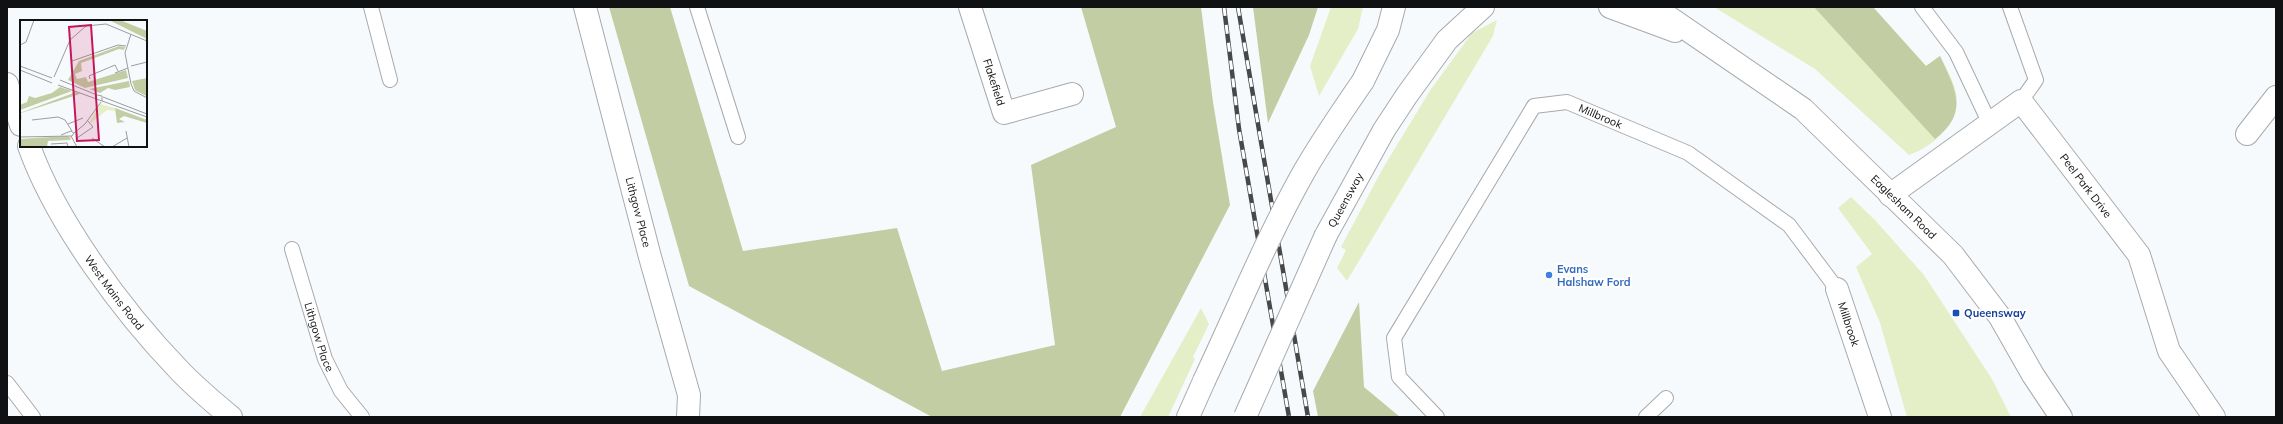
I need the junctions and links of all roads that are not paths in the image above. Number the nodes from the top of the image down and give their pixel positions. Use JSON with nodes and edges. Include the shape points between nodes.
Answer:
{"nodes":[{"id":1,"x":371,"y":7,"type":"edge"},
{"id":2,"x":585,"y":7,"type":"edge"},
{"id":3,"x":697,"y":7,"type":"edge"},
{"id":4,"x":970,"y":7,"type":"edge"},
{"id":5,"x":1394,"y":7,"type":"edge"},
{"id":6,"x":1483,"y":7,"type":"edge"},
{"id":7,"x":1610,"y":7,"type":"edge"},
{"id":8,"x":1654,"y":7,"type":"edge"},
{"id":9,"x":1922,"y":7,"type":"edge"},
{"id":10,"x":2010,"y":7,"type":"edge"},
{"id":11,"x":1708,"y":44,"type":"junction"},
{"id":12,"x":390,"y":80,"type":"dead end"},
{"id":13,"x":1072,"y":94,"type":"dead end"},
{"id":14,"x":9,"y":96,"type":"edge"},
{"id":15,"x":2276,"y":97,"type":"edge"},
{"id":16,"x":2021,"y":101,"type":"junction"},
{"id":17,"x":20,"y":123,"type":"edge"},
{"id":18,"x":1990,"y":124,"type":"junction"},
{"id":19,"x":2247,"y":134,"type":"dead end"},
{"id":20,"x":738,"y":137,"type":"dead end"},
{"id":21,"x":28,"y":147,"type":"edge"},
{"id":22,"x":1890,"y":195,"type":"junction"},
{"id":23,"x":292,"y":249,"type":"dead end"},
{"id":24,"x":1837,"y":289,"type":"joint"},
{"id":25,"x":7,"y":383,"type":"edge"},
{"id":26,"x":1666,"y":398,"type":"dead end"},
{"id":27,"x":2058,"y":415,"type":"edge"},
{"id":28,"x":33,"y":417,"type":"edge"},
{"id":29,"x":231,"y":417,"type":"edge"},
{"id":30,"x":362,"y":417,"type":"edge"},
{"id":31,"x":688,"y":417,"type":"edge"},
{"id":32,"x":1188,"y":417,"type":"edge"},
{"id":33,"x":1245,"y":417,"type":"edge"},
{"id":34,"x":1437,"y":417,"type":"edge"},
{"id":35,"x":1646,"y":417,"type":"edge"},
{"id":36,"x":1880,"y":417,"type":"edge"},
{"id":37,"x":2214,"y":417,"type":"edge"}],
"edges":[{"from":1,"to":12,"type":"lane"},
{"from":2,"to":31,"type":"main road","name":"Lithgow Place","via":[[689,395]]},
{"from":3,"to":20,"type":"lane"},
{"from":4,"to":13,"type":"main road","name":"Flakefield","via":[[1004,113]]},
{"from":5,"to":32,"type":"main road","bridge":true,"via":[[1388,30],[1363,80],[1334,123],[1289,201]]},
{"from":6,"to":33,"type":"main road","name":"Queensway","bridge":true,"via":[[1447,40],[1384,130],[1326,235]]},
{"from":7,"to":11,"type":"main road","name":"Eaglesham Road"},
{"from":8,"to":11,"type":"main road","name":"Eaglesham Road"},
{"from":9,"to":18,"type":"lane","via":[[1956,52]]},
{"from":10,"to":16,"type":"lane","via":[[2036,80]]},
{"from":11,"to":22,"type":"main road","name":"Eaglesham Road","via":[[1803,109]]},
{"from":14,"to":17,"type":"main road"},
{"from":15,"to":19,"type":"main road"},
{"from":16,"to":18,"type":"main road"},
{"from":16,"to":37,"type":"main road","name":"Peel Park Drive","via":[[2139,255],[2169,351]]},
{"from":18,"to":22,"type":"main road"},
{"from":21,"to":29,"type":"main road","name":"West Mains Road","via":[[61,215],[119,300],[179,370]]},
{"from":22,"to":27,"type":"main road","name":"Eaglesham Road","via":[[1953,256],[2000,317]]},
{"from":23,"to":30,"type":"lane","name":"Lithgow Place","via":[[325,359],[341,391]]},
{"from":24,"to":34,"type":"lane","name":"Millbrook","via":[[1789,225],[1688,153],[1567,102],[1534,106],[1394,338],[1399,377]]},
{"from":24,"to":36,"type":"main road","name":"Millbrook"},
{"from":25,"to":28,"type":"lane"},
{"from":26,"to":35,"type":"lane"}]}
